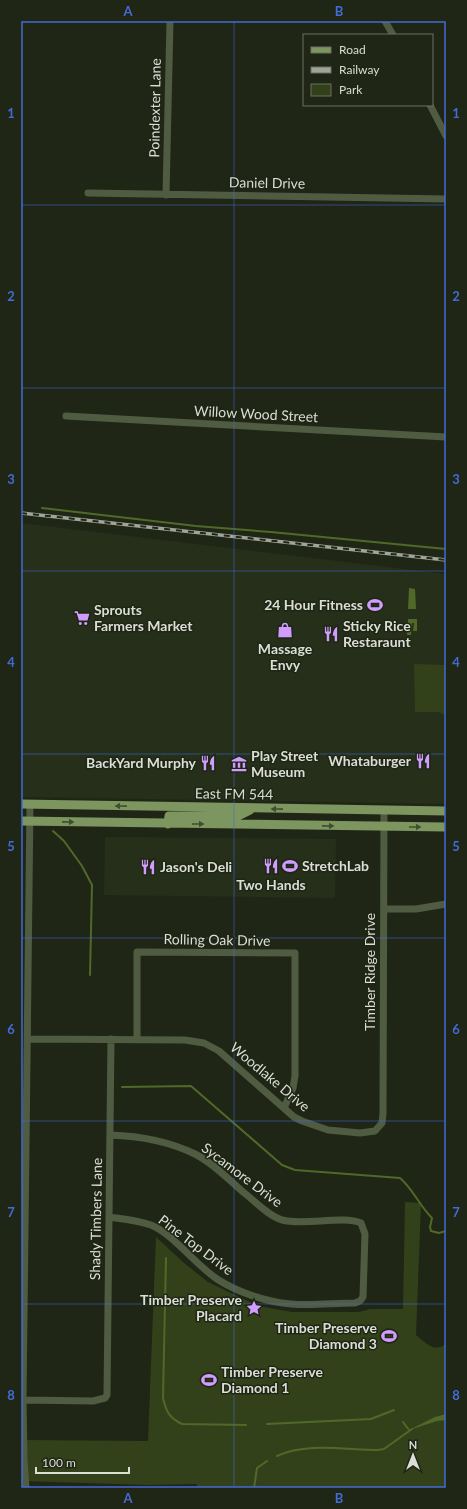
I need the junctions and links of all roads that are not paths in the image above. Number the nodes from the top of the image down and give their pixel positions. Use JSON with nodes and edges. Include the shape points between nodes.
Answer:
{"nodes":[{"id":1,"x":170,"y":21,"type":"edge"},
{"id":2,"x":385,"y":21,"type":"edge"},
{"id":3,"x":392,"y":34,"type":"edge"},
{"id":4,"x":431,"y":106,"type":"edge"},
{"id":5,"x":446,"y":136,"type":"edge"},
{"id":6,"x":88,"y":193,"type":"dead end"},
{"id":7,"x":166,"y":195,"type":"junction"},
{"id":8,"x":446,"y":199,"type":"edge"},
{"id":9,"x":66,"y":416,"type":"dead end"},
{"id":10,"x":446,"y":437,"type":"edge"},
{"id":11,"x":25,"y":804,"type":"edge"},
{"id":12,"x":256,"y":808,"type":"junction"},
{"id":13,"x":384,"y":811,"type":"junction"},
{"id":14,"x":446,"y":812,"type":"edge"},
{"id":15,"x":25,"y":822,"type":"edge"},
{"id":16,"x":168,"y":824,"type":"junction"},
{"id":17,"x":384,"y":827,"type":"junction"},
{"id":18,"x":446,"y":827,"type":"edge"},
{"id":19,"x":446,"y":904,"type":"edge"},
{"id":20,"x":384,"y":909,"type":"junction"},
{"id":21,"x":28,"y":1039,"type":"junction"},
{"id":22,"x":111,"y":1039,"type":"junction"},
{"id":23,"x":137,"y":1040,"type":"junction"},
{"id":24,"x":284,"y":1108,"type":"junction"},
{"id":25,"x":375,"y":1131,"type":"joint"},
{"id":26,"x":110,"y":1135,"type":"junction"},
{"id":27,"x":24,"y":1139,"type":"edge"},
{"id":28,"x":109,"y":1217,"type":"junction"},
{"id":29,"x":23,"y":1236,"type":"edge"},
{"id":30,"x":360,"y":1301,"type":"joint"},
{"id":31,"x":23,"y":1400,"type":"junction"},
{"id":32,"x":26,"y":1488,"type":"edge"}],
"edges":[{"from":1,"to":7,"type":"street","name":"Poindexter Lane"},
{"from":2,"to":3,"type":"street"},
{"from":4,"to":5,"type":"street"},
{"from":6,"to":7,"type":"street","name":"Daniel Drive"},
{"from":7,"to":8,"type":"street","name":"Daniel Drive"},
{"from":9,"to":10,"type":"street","name":"Willow Wood Street"},
{"from":12,"to":11,"type":"main road","name":"East FM 544","one_way":true},
{"from":11,"to":15,"type":"street"},
{"from":13,"to":12,"type":"main road","name":"East FM 544","one_way":true},
{"from":12,"to":16,"type":"main road","via":[[238,816],[169,816]]},
{"from":13,"to":14,"type":"main road","name":"East FM 544"},
{"from":13,"to":17,"type":"street","name":"Timber Ridge Drive"},
{"from":15,"to":16,"type":"main road","one_way":true},
{"from":15,"to":21,"type":"street"},
{"from":16,"to":17,"type":"main road","one_way":true},
{"from":17,"to":18,"type":"main road","one_way":true},
{"from":17,"to":20,"type":"street","name":"Timber Ridge Drive"},
{"from":19,"to":20,"type":"street","via":[[416,909]]},
{"from":20,"to":25,"type":"street","name":"Timber Ridge Drive","via":[[383,1114],[382,1123]]},
{"from":21,"to":22,"type":"street","name":"Woodlake Drive"},
{"from":21,"to":27,"type":"street"},
{"from":22,"to":23,"type":"street","name":"Woodlake Drive"},
{"from":22,"to":26,"type":"street","name":"Shady Timbers Lane"},
{"from":23,"to":24,"type":"street","name":"Woodlake Drive","via":[[185,1040],[204,1043],[238,1066]]},
{"from":23,"to":24,"type":"street","name":"Rolling Oak Drive","via":[[137,952],[295,954],[295,1076],[293,1088]]},
{"from":24,"to":25,"type":"street","name":"Woodlake Drive","via":[[302,1121],[328,1130],[360,1133]]},
{"from":26,"to":28,"type":"street","name":"Shady Timbers Lane"},
{"from":26,"to":30,"type":"street","name":"Sycamore Drive","via":[[148,1138],[195,1154],[282,1220],[360,1222],[365,1234],[364,1293]]},
{"from":27,"to":29,"type":"street"},
{"from":28,"to":30,"type":"street","name":"Pine Top Drive","via":[[151,1225],[217,1279],[230,1287],[261,1298],[292,1304]]},
{"from":28,"to":31,"type":"street","name":"Shady Timbers Lane","via":[[108,1388],[105,1398],[93,1401]]},
{"from":29,"to":31,"type":"street"},
{"from":31,"to":32,"type":"street"}]}
